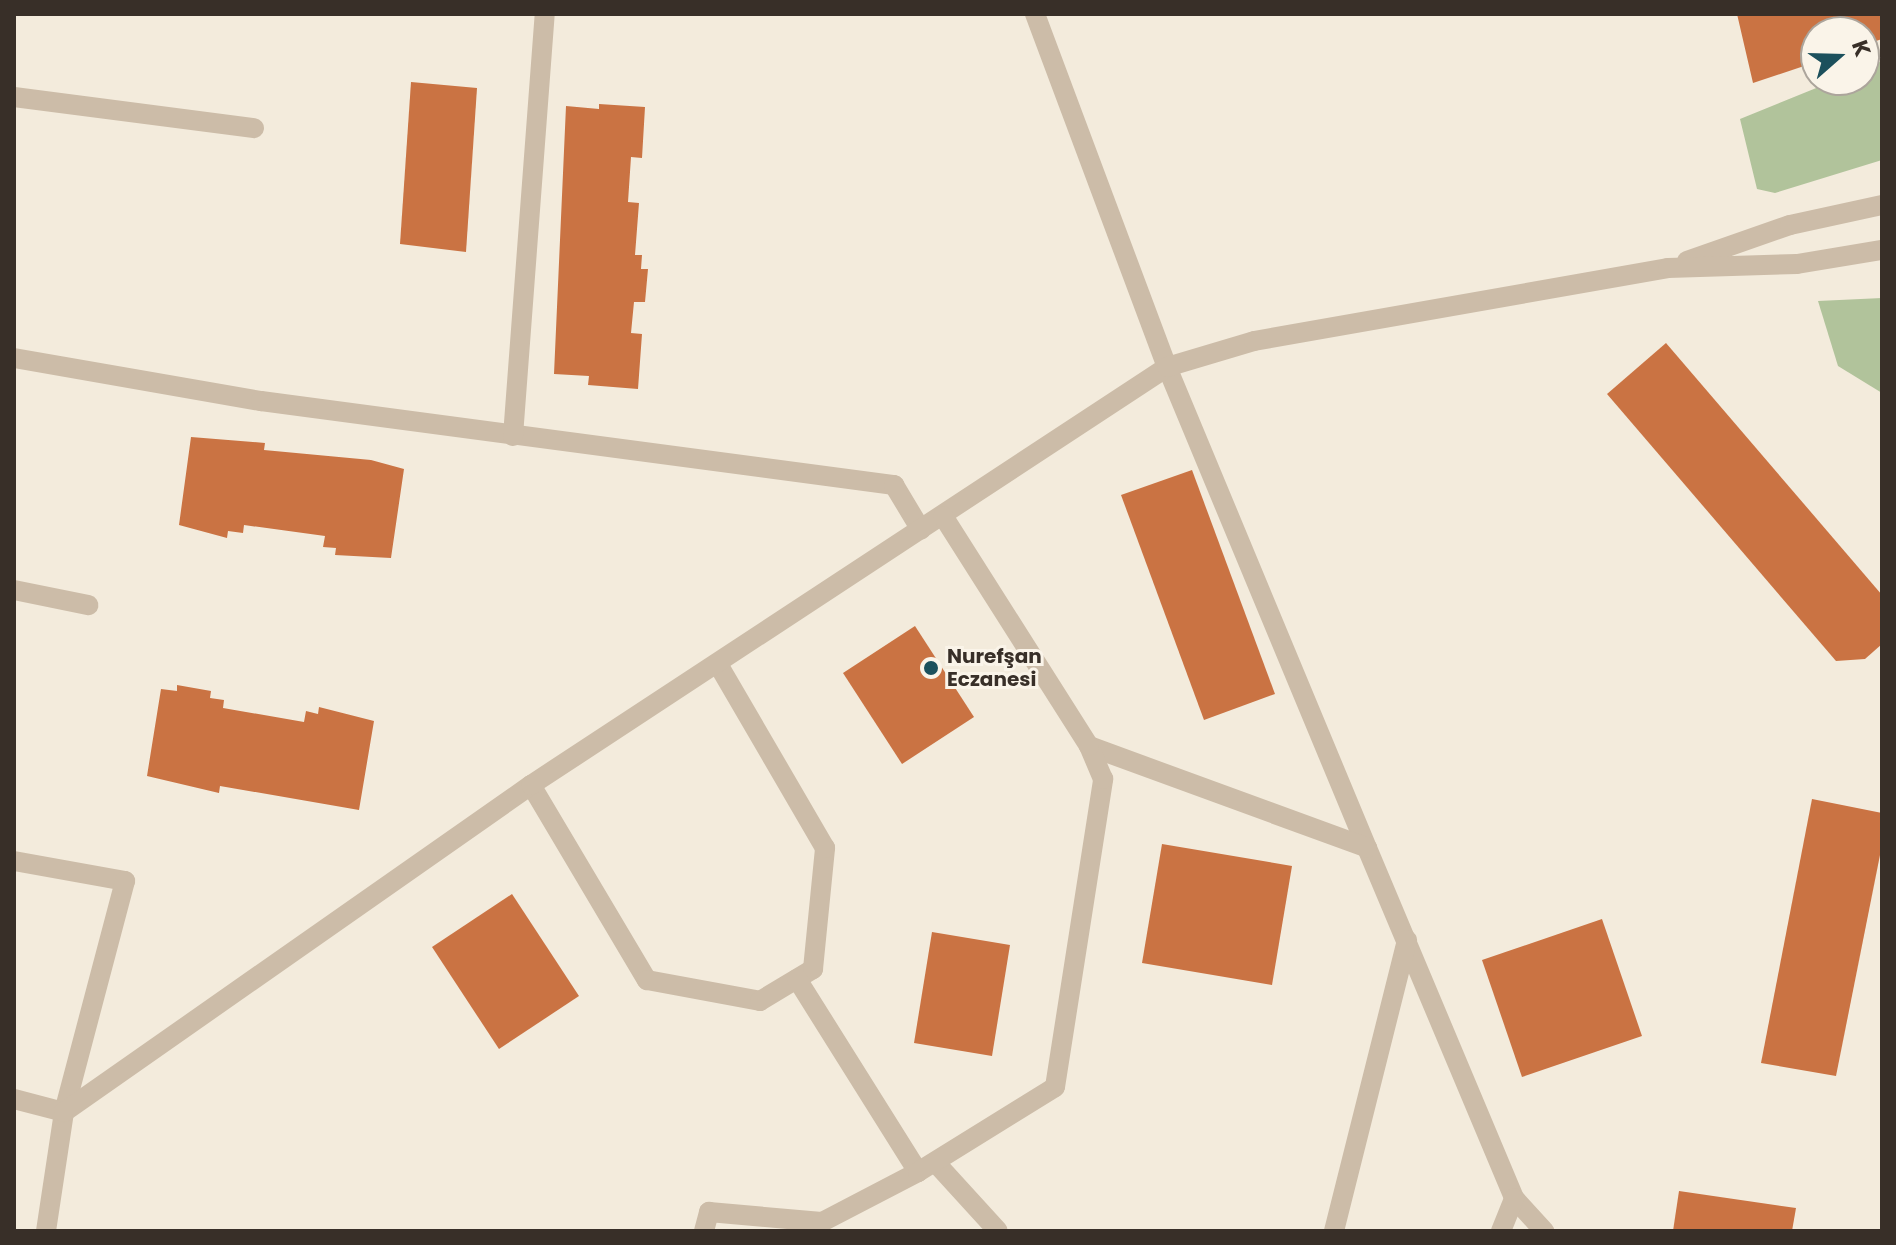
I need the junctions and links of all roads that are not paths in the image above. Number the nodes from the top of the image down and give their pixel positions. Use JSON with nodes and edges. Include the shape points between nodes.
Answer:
{"nodes":[{"id":1,"x":545,"y":14,"type":"edge"},
{"id":2,"x":1035,"y":14,"type":"edge"},
{"id":3,"x":14,"y":97,"type":"edge"},
{"id":4,"x":254,"y":128,"type":"dead end"},
{"id":5,"x":1882,"y":205,"type":"edge"},
{"id":6,"x":1882,"y":250,"type":"edge"},
{"id":7,"x":1668,"y":268,"type":"junction"},
{"id":8,"x":14,"y":358,"type":"edge"},
{"id":9,"x":1167,"y":367,"type":"junction"},
{"id":10,"x":513,"y":436,"type":"junction"},
{"id":11,"x":943,"y":516,"type":"junction"},
{"id":12,"x":921,"y":530,"type":"junction"},
{"id":13,"x":14,"y":590,"type":"edge"},
{"id":14,"x":88,"y":605,"type":"dead end"},
{"id":15,"x":718,"y":664,"type":"junction"},
{"id":16,"x":1089,"y":746,"type":"junction"},
{"id":17,"x":531,"y":785,"type":"junction"},
{"id":18,"x":1367,"y":848,"type":"junction"},
{"id":19,"x":14,"y":861,"type":"edge"},
{"id":20,"x":1407,"y":940,"type":"junction"},
{"id":21,"x":797,"y":979,"type":"junction"},
{"id":22,"x":14,"y":1099,"type":"edge"},
{"id":23,"x":64,"y":1112,"type":"junction"},
{"id":24,"x":926,"y":1167,"type":"junction"},
{"id":25,"x":1514,"y":1198,"type":"junction"},
{"id":26,"x":46,"y":1231,"type":"edge"},
{"id":27,"x":704,"y":1231,"type":"edge"},
{"id":28,"x":998,"y":1231,"type":"edge"},
{"id":29,"x":1334,"y":1231,"type":"edge"},
{"id":30,"x":1501,"y":1231,"type":"edge"},
{"id":31,"x":1544,"y":1231,"type":"edge"}],
"edges":[{"from":1,"to":10,"type":"street"},
{"from":2,"to":9,"type":"street"},
{"from":3,"to":4,"type":"street"},
{"from":5,"to":7,"type":"street","via":[[1790,225]]},
{"from":6,"to":7,"type":"street","via":[[1797,264]]},
{"from":7,"to":9,"type":"street","via":[[1254,341]]},
{"from":8,"to":10,"type":"street"},
{"from":9,"to":11,"type":"street"},
{"from":9,"to":18,"type":"street"},
{"from":10,"to":12,"type":"street","via":[[894,485]]},
{"from":11,"to":12,"type":"street"},
{"from":11,"to":16,"type":"street"},
{"from":12,"to":15,"type":"street"},
{"from":13,"to":14,"type":"street"},
{"from":15,"to":17,"type":"street"},
{"from":15,"to":21,"type":"street","via":[[825,848],[813,969]]},
{"from":16,"to":18,"type":"street"},
{"from":16,"to":24,"type":"street","via":[[1103,779],[1055,1087]]},
{"from":17,"to":21,"type":"street","via":[[647,980],[760,1001]]},
{"from":17,"to":23,"type":"street"},
{"from":18,"to":20,"type":"street"},
{"from":19,"to":23,"type":"street","via":[[125,881]]},
{"from":20,"to":25,"type":"street"},
{"from":20,"to":29,"type":"street"},
{"from":21,"to":24,"type":"street"},
{"from":22,"to":23,"type":"street"},
{"from":23,"to":26,"type":"street"},
{"from":24,"to":27,"type":"street","via":[[822,1222],[709,1212]]},
{"from":24,"to":28,"type":"street"},
{"from":25,"to":30,"type":"street"},
{"from":25,"to":31,"type":"street"}]}
